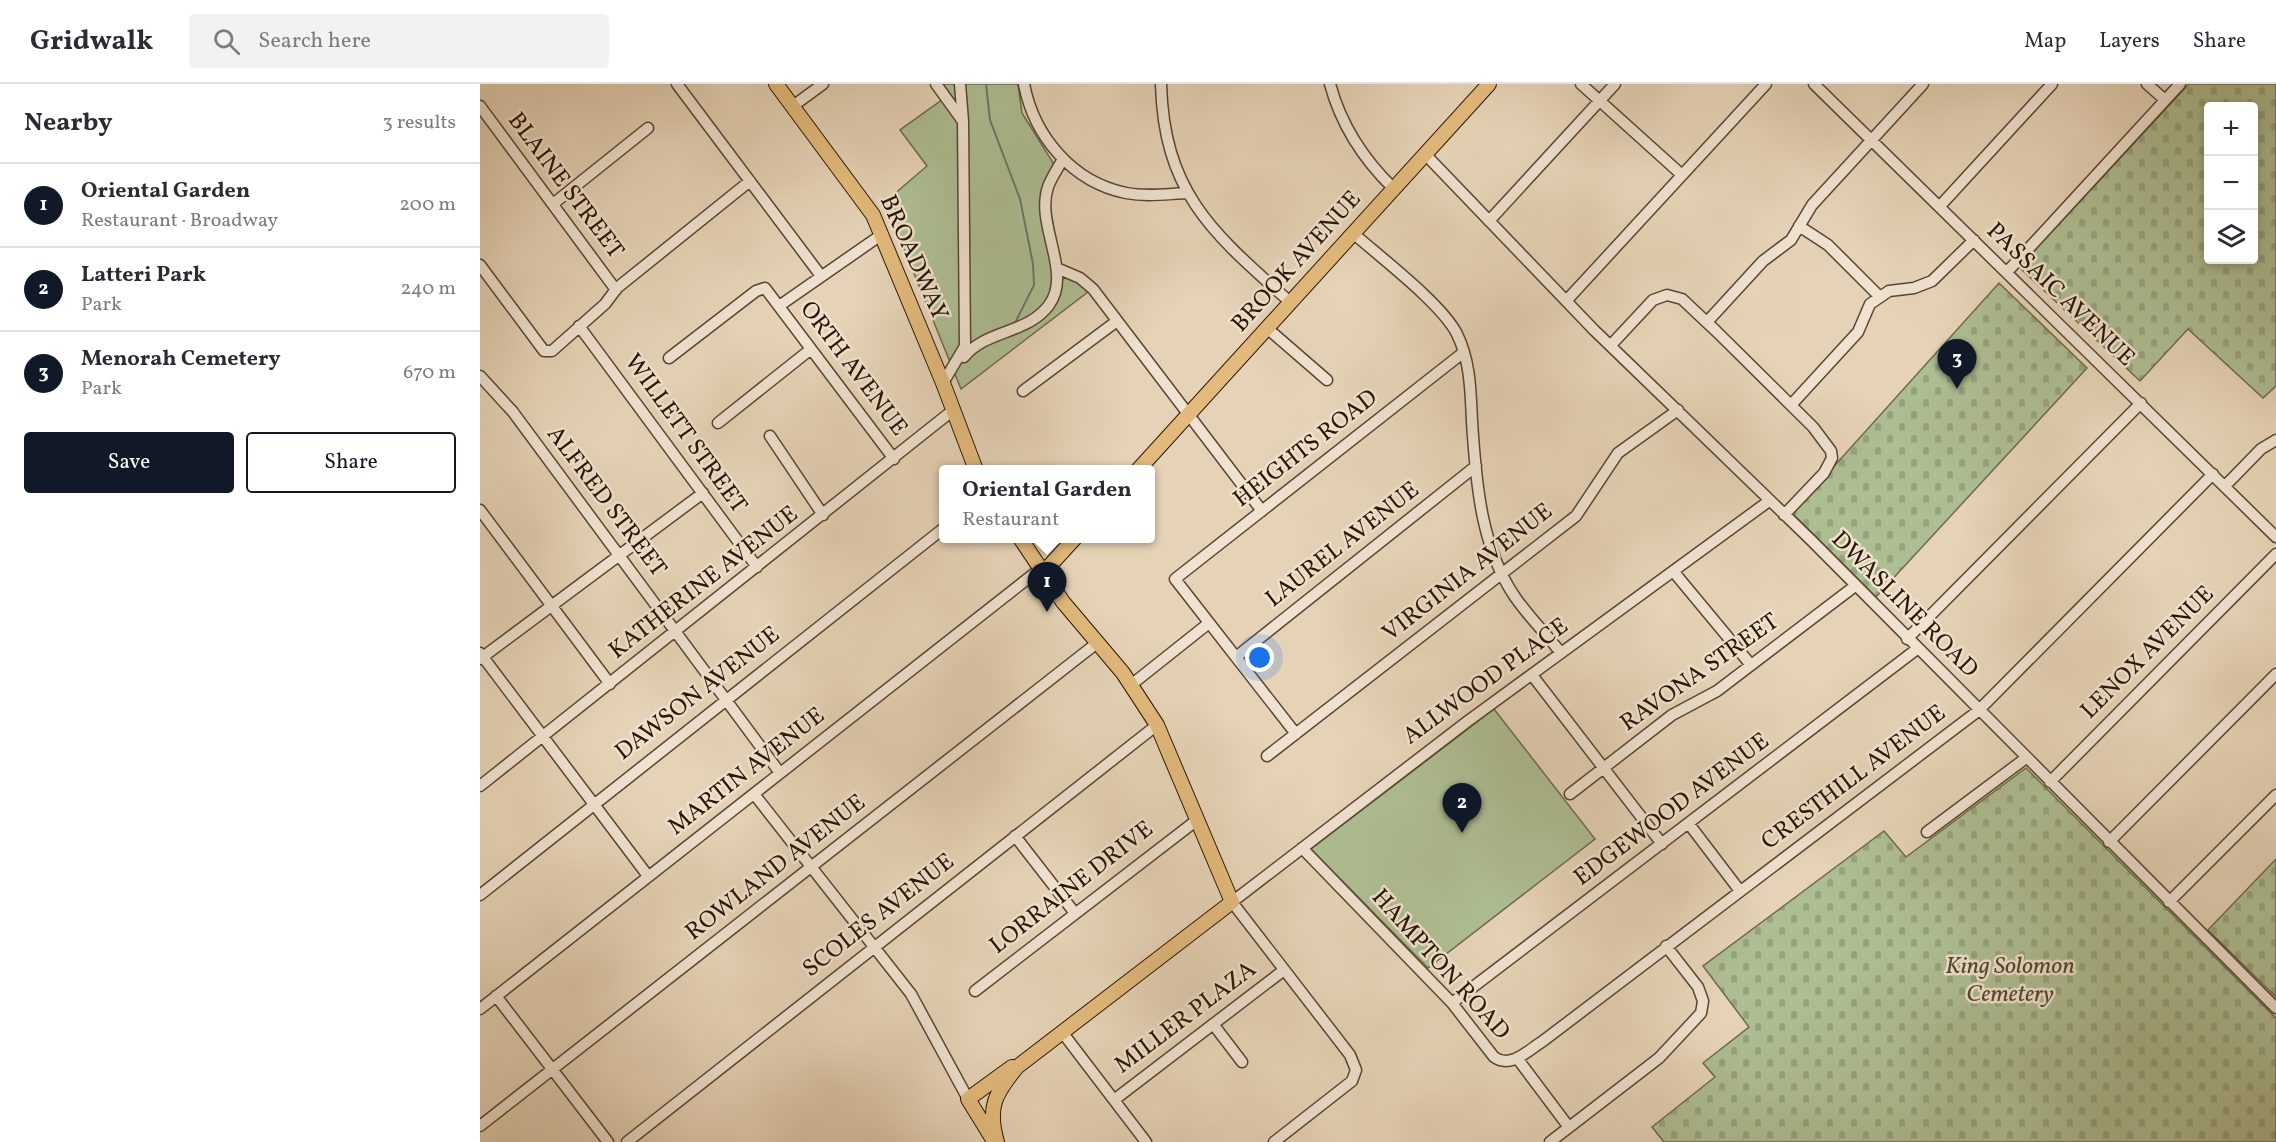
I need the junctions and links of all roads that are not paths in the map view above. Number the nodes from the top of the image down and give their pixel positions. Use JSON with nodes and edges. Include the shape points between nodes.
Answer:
{"nodes":[{"id":1,"x":677,"y":84,"type":"edge"},
{"id":2,"x":776,"y":84,"type":"edge"},
{"id":3,"x":823,"y":84,"type":"edge"},
{"id":4,"x":936,"y":84,"type":"edge"},
{"id":5,"x":960,"y":84,"type":"edge"},
{"id":6,"x":1024,"y":84,"type":"edge"},
{"id":7,"x":1161,"y":84,"type":"edge"},
{"id":8,"x":1330,"y":84,"type":"edge"},
{"id":9,"x":1489,"y":84,"type":"edge"},
{"id":10,"x":1581,"y":84,"type":"edge"},
{"id":11,"x":1615,"y":84,"type":"edge"},
{"id":12,"x":1766,"y":84,"type":"edge"},
{"id":13,"x":1814,"y":84,"type":"edge"},
{"id":14,"x":1923,"y":84,"type":"edge"},
{"id":15,"x":2052,"y":84,"type":"edge"},
{"id":16,"x":2147,"y":84,"type":"edge"},
{"id":17,"x":2180,"y":84,"type":"edge"},
{"id":18,"x":2165,"y":100,"type":"junction"},
{"id":19,"x":1599,"y":101,"type":"junction"},
{"id":20,"x":480,"y":106,"type":"edge"},
{"id":21,"x":793,"y":106,"type":"junction"},
{"id":22,"x":963,"y":122,"type":"junction"},
{"id":23,"x":648,"y":128,"type":"dead end"},
{"id":24,"x":1872,"y":139,"type":"junction"},
{"id":25,"x":1425,"y":154,"type":"junction"},
{"id":26,"x":1063,"y":159,"type":"junction"},
{"id":27,"x":1682,"y":175,"type":"junction"},
{"id":28,"x":750,"y":181,"type":"junction"},
{"id":29,"x":1394,"y":189,"type":"junction"},
{"id":30,"x":1186,"y":193,"type":"junction"},
{"id":31,"x":552,"y":204,"type":"junction"},
{"id":32,"x":1940,"y":206,"type":"junction"},
{"id":33,"x":1489,"y":221,"type":"junction"},
{"id":34,"x":1799,"y":226,"type":"junction"},
{"id":35,"x":1353,"y":233,"type":"junction"},
{"id":36,"x":881,"y":235,"type":"junction"},
{"id":37,"x":1974,"y":240,"type":"junction"},
{"id":38,"x":480,"y":265,"type":"edge"},
{"id":39,"x":1059,"y":269,"type":"junction"},
{"id":40,"x":2007,"y":272,"type":"junction"},
{"id":41,"x":488,"y":276,"type":"junction"},
{"id":42,"x":821,"y":276,"type":"junction"},
{"id":43,"x":480,"y":284,"type":"edge"},
{"id":44,"x":616,"y":290,"type":"junction"},
{"id":45,"x":1879,"y":296,"type":"junction"},
{"id":46,"x":1567,"y":300,"type":"junction"},
{"id":47,"x":1290,"y":302,"type":"junction"},
{"id":48,"x":779,"y":306,"type":"junction"},
{"id":49,"x":1117,"y":321,"type":"junction"},
{"id":50,"x":1707,"y":322,"type":"junction"},
{"id":51,"x":579,"y":326,"type":"junction"},
{"id":52,"x":1267,"y":328,"type":"junction"},
{"id":53,"x":1611,"y":345,"type":"junction"},
{"id":54,"x":811,"y":349,"type":"junction"},
{"id":55,"x":1464,"y":352,"type":"junction"},
{"id":56,"x":669,"y":358,"type":"dead end"},
{"id":57,"x":480,"y":376,"type":"edge"},
{"id":58,"x":1327,"y":380,"type":"dead end"},
{"id":59,"x":943,"y":383,"type":"junction"},
{"id":60,"x":1023,"y":391,"type":"dead end"},
{"id":61,"x":2141,"y":403,"type":"junction"},
{"id":62,"x":1791,"y":405,"type":"junction"},
{"id":63,"x":1678,"y":410,"type":"junction"},
{"id":64,"x":952,"y":411,"type":"junction"},
{"id":65,"x":1188,"y":414,"type":"junction"},
{"id":66,"x":718,"y":423,"type":"dead end"},
{"id":67,"x":770,"y":436,"type":"dead end"},
{"id":68,"x":2276,"y":440,"type":"edge"},
{"id":69,"x":894,"y":459,"type":"junction"},
{"id":70,"x":974,"y":465,"type":"edge"},
{"id":71,"x":1142,"y":465,"type":"edge"},
{"id":72,"x":1476,"y":466,"type":"junction"},
{"id":73,"x":2213,"y":474,"type":"junction"},
{"id":74,"x":2225,"y":486,"type":"junction"},
{"id":75,"x":703,"y":493,"type":"junction"},
{"id":76,"x":1769,"y":501,"type":"junction"},
{"id":77,"x":480,"y":510,"type":"edge"},
{"id":78,"x":1262,"y":511,"type":"junction"},
{"id":79,"x":823,"y":515,"type":"junction"},
{"id":80,"x":1784,"y":515,"type":"junction"},
{"id":81,"x":939,"y":532,"type":"edge"},
{"id":82,"x":2276,"y":537,"type":"edge"},
{"id":83,"x":1023,"y":543,"type":"edge"},
{"id":84,"x":1070,"y":543,"type":"edge"},
{"id":85,"x":2276,"y":554,"type":"edge"},
{"id":86,"x":620,"y":555,"type":"junction"},
{"id":87,"x":757,"y":567,"type":"junction"},
{"id":88,"x":1041,"y":571,"type":"junction"},
{"id":89,"x":1673,"y":571,"type":"junction"},
{"id":90,"x":1501,"y":572,"type":"junction"},
{"id":91,"x":1855,"y":586,"type":"junction"},
{"id":92,"x":551,"y":606,"type":"junction"},
{"id":93,"x":1209,"y":623,"type":"junction"},
{"id":94,"x":676,"y":631,"type":"junction"},
{"id":95,"x":1908,"y":639,"type":"junction"},
{"id":96,"x":1097,"y":643,"type":"junction"},
{"id":97,"x":1917,"y":649,"type":"junction"},
{"id":98,"x":1561,"y":653,"type":"junction"},
{"id":99,"x":481,"y":656,"type":"edge"},
{"id":100,"x":1236,"y":657,"type":"junction"},
{"id":101,"x":1751,"y":665,"type":"junction"},
{"id":102,"x":2276,"y":674,"type":"edge"},
{"id":103,"x":1532,"y":675,"type":"junction"},
{"id":104,"x":609,"y":684,"type":"junction"},
{"id":105,"x":1131,"y":685,"type":"junction"},
{"id":106,"x":728,"y":698,"type":"junction"},
{"id":107,"x":1978,"y":711,"type":"junction"},
{"id":108,"x":1157,"y":725,"type":"junction"},
{"id":109,"x":1296,"y":734,"type":"junction"},
{"id":110,"x":543,"y":736,"type":"junction"},
{"id":111,"x":1267,"y":756,"type":"dead end"},
{"id":112,"x":2026,"y":758,"type":"junction"},
{"id":113,"x":1604,"y":767,"type":"junction"},
{"id":114,"x":780,"y":773,"type":"junction"},
{"id":115,"x":2050,"y":782,"type":"junction"},
{"id":116,"x":480,"y":786,"type":"edge"},
{"id":117,"x":754,"y":794,"type":"junction"},
{"id":118,"x":1570,"y":794,"type":"dead end"},
{"id":119,"x":2276,"y":795,"type":"edge"},
{"id":120,"x":593,"y":804,"type":"junction"},
{"id":121,"x":1197,"y":820,"type":"junction"},
{"id":122,"x":1689,"y":824,"type":"junction"},
{"id":123,"x":1927,"y":831,"type":"dead end"},
{"id":124,"x":1015,"y":836,"type":"junction"},
{"id":125,"x":2109,"y":842,"type":"junction"},
{"id":126,"x":1662,"y":844,"type":"junction"},
{"id":127,"x":1302,"y":848,"type":"junction"},
{"id":128,"x":811,"y":867,"type":"junction"},
{"id":129,"x":648,"y":876,"type":"junction"},
{"id":130,"x":1740,"y":891,"type":"junction"},
{"id":131,"x":480,"y":895,"type":"edge"},
{"id":132,"x":1232,"y":902,"type":"junction"},
{"id":133,"x":2169,"y":902,"type":"junction"},
{"id":134,"x":1074,"y":912,"type":"junction"},
{"id":135,"x":874,"y":946,"type":"junction"},
{"id":136,"x":1666,"y":946,"type":"junction"},
{"id":137,"x":1284,"y":970,"type":"junction"},
{"id":138,"x":975,"y":991,"type":"dead end"},
{"id":139,"x":496,"y":996,"type":"junction"},
{"id":140,"x":1452,"y":1003,"type":"junction"},
{"id":141,"x":2276,"y":1008,"type":"edge"},
{"id":142,"x":480,"y":1009,"type":"edge"},
{"id":143,"x":1212,"y":1024,"type":"junction"},
{"id":144,"x":1062,"y":1032,"type":"junction"},
{"id":145,"x":1517,"y":1058,"type":"junction"},
{"id":146,"x":1242,"y":1062,"type":"dead end"},
{"id":147,"x":1017,"y":1067,"type":"junction"},
{"id":148,"x":552,"y":1070,"type":"junction"},
{"id":149,"x":968,"y":1099,"type":"junction"},
{"id":150,"x":1114,"y":1100,"type":"junction"},
{"id":151,"x":480,"y":1126,"type":"edge"},
{"id":152,"x":1568,"y":1126,"type":"junction"},
{"id":153,"x":608,"y":1142,"type":"edge"},
{"id":154,"x":627,"y":1142,"type":"edge"},
{"id":155,"x":996,"y":1142,"type":"edge"},
{"id":156,"x":1146,"y":1142,"type":"edge"},
{"id":157,"x":1274,"y":1142,"type":"edge"},
{"id":158,"x":1550,"y":1142,"type":"edge"}],
"edges":[{"from":1,"to":28,"type":"street"},
{"from":2,"to":21,"type":"main road","name":"BROADWAY"},
{"from":3,"to":21,"type":"street"},
{"from":4,"to":22,"type":"street"},
{"from":5,"to":22,"type":"street"},
{"from":6,"to":26,"type":"street","via":[[1037,124]]},
{"from":7,"to":30,"type":"street","via":[[1167,141]]},
{"from":8,"to":29,"type":"street","via":[[1360,150]]},
{"from":9,"to":25,"type":"main road","name":"BROOK AVENUE"},
{"from":10,"to":19,"type":"street"},
{"from":11,"to":19,"type":"street"},
{"from":12,"to":27,"type":"street"},
{"from":13,"to":24,"type":"street","name":"PASSAIC AVENUE"},
{"from":14,"to":24,"type":"street"},
{"from":15,"to":32,"type":"street"},
{"from":16,"to":18,"type":"street"},
{"from":17,"to":18,"type":"street"},
{"from":18,"to":40,"type":"street"},
{"from":19,"to":27,"type":"street"},
{"from":19,"to":33,"type":"street"},
{"from":20,"to":31,"type":"street","name":"BLAINE STREET"},
{"from":21,"to":36,"type":"main road","name":"BROADWAY","via":[[867,205]]},
{"from":22,"to":59,"type":"street","via":[[965,346]]},
{"from":23,"to":31,"type":"street"},
{"from":24,"to":32,"type":"street","name":"PASSAIC AVENUE"},
{"from":24,"to":34,"type":"street","via":[[1812,205]]},
{"from":25,"to":29,"type":"main road","name":"BROOK AVENUE"},
{"from":25,"to":33,"type":"street","name":"DWASLINE ROAD"},
{"from":26,"to":30,"type":"street","via":[[1113,190],[1147,195]]},
{"from":26,"to":39,"type":"street","via":[[1047,188],[1045,211]]},
{"from":27,"to":46,"type":"street"},
{"from":28,"to":42,"type":"street"},
{"from":28,"to":44,"type":"street"},
{"from":29,"to":35,"type":"main road","name":"BROOK AVENUE"},
{"from":30,"to":47,"type":"street","via":[[1231,249]]},
{"from":31,"to":44,"type":"street","name":"BLAINE STREET"},
{"from":32,"to":37,"type":"street","name":"PASSAIC AVENUE"},
{"from":33,"to":46,"type":"street","name":"DWASLINE ROAD"},
{"from":34,"to":45,"type":"street","via":[[1828,245]]},
{"from":34,"to":50,"type":"street","via":[[1791,240],[1763,261]]},
{"from":35,"to":47,"type":"main road","name":"BROOK AVENUE"},
{"from":35,"to":55,"type":"street","via":[[1440,310],[1457,333]]},
{"from":36,"to":42,"type":"street"},
{"from":36,"to":59,"type":"main road","name":"BROADWAY"},
{"from":37,"to":40,"type":"street","name":"PASSAIC AVENUE"},
{"from":37,"to":45,"type":"street","via":[[1932,281]]},
{"from":38,"to":41,"type":"street"},
{"from":39,"to":49,"type":"street","via":[[1093,289]]},
{"from":39,"to":59,"type":"street","via":[[1051,303],[1032,322],[971,348]]},
{"from":40,"to":61,"type":"street","name":"PASSAIC AVENUE"},
{"from":41,"to":43,"type":"street"},
{"from":41,"to":51,"type":"street","via":[[546,352]]},
{"from":42,"to":48,"type":"street"},
{"from":44,"to":51,"type":"street"},
{"from":45,"to":62,"type":"street","via":[[1870,304],[1852,339]]},
{"from":46,"to":53,"type":"street","name":"DWASLINE ROAD"},
{"from":47,"to":52,"type":"main road","name":"BROOK AVENUE"},
{"from":48,"to":54,"type":"street","name":"ORTH AVENUE"},
{"from":48,"to":56,"type":"street","name":"ORTH AVENUE","via":[[767,290],[759,289]]},
{"from":49,"to":60,"type":"street"},
{"from":49,"to":65,"type":"street"},
{"from":50,"to":53,"type":"street","via":[[1682,299],[1667,295],[1653,300]]},
{"from":50,"to":62,"type":"street"},
{"from":51,"to":75,"type":"street","name":"WILLETT STREET"},
{"from":52,"to":58,"type":"street"},
{"from":52,"to":65,"type":"main road","name":"BROOK AVENUE"},
{"from":53,"to":63,"type":"street","name":"DWASLINE ROAD"},
{"from":54,"to":66,"type":"street"},
{"from":54,"to":69,"type":"street","name":"ORTH AVENUE"},
{"from":55,"to":72,"type":"street","via":[[1470,370]]},
{"from":55,"to":78,"type":"street","name":"HEIGHTS ROAD"},
{"from":57,"to":86,"type":"street","name":"ALFRED STREET","via":[[513,412]]},
{"from":59,"to":64,"type":"main road","name":"BROADWAY"},
{"from":61,"to":73,"type":"street","name":"PASSAIC AVENUE"},
{"from":61,"to":95,"type":"street"},
{"from":62,"to":80,"type":"street","via":[[1831,451],[1830,465]]},
{"from":63,"to":76,"type":"street","name":"DWASLINE ROAD"},
{"from":63,"to":90,"type":"street","name":"VIRGINIA AVENUE","via":[[1618,453],[1576,516]]},
{"from":64,"to":69,"type":"street","name":"KATHERINE AVENUE"},
{"from":64,"to":70,"type":"main road","name":"BROADWAY"},
{"from":65,"to":71,"type":"main road","name":"BROOK AVENUE"},
{"from":65,"to":78,"type":"street"},
{"from":67,"to":79,"type":"street"},
{"from":68,"to":74,"type":"street","via":[[2261,449]]},
{"from":69,"to":79,"type":"street","name":"KATHERINE AVENUE"},
{"from":72,"to":90,"type":"street","via":[[1488,538]]},
{"from":72,"to":100,"type":"street","name":"LAUREL AVENUE"},
{"from":73,"to":74,"type":"street","name":"PASSAIC AVENUE"},
{"from":73,"to":107,"type":"street","name":"CRESTHILL AVENUE"},
{"from":74,"to":82,"type":"street","name":"PASSAIC AVENUE"},
{"from":75,"to":86,"type":"street"},
{"from":75,"to":87,"type":"street","name":"WILLETT STREET"},
{"from":76,"to":80,"type":"street","name":"DWASLINE ROAD"},
{"from":76,"to":89,"type":"street","name":"ALLWOOD PLACE"},
{"from":77,"to":92,"type":"street"},
{"from":78,"to":93,"type":"street","name":"HEIGHTS ROAD","via":[[1175,579]]},
{"from":79,"to":87,"type":"street","name":"KATHERINE AVENUE"},
{"from":80,"to":91,"type":"street","name":"DWASLINE ROAD"},
{"from":81,"to":106,"type":"street","name":"DAWSON AVENUE"},
{"from":83,"to":88,"type":"main road"},
{"from":84,"to":88,"type":"main road"},
{"from":85,"to":115,"type":"street","name":"LENOX AVENUE"},
{"from":86,"to":92,"type":"street"},
{"from":86,"to":94,"type":"street","name":"ALFRED STREET"},
{"from":87,"to":94,"type":"street","name":"KATHERINE AVENUE"},
{"from":88,"to":96,"type":"main road"},
{"from":88,"to":114,"type":"street","name":"MARTIN AVENUE"},
{"from":89,"to":98,"type":"street","name":"ALLWOOD PLACE"},
{"from":89,"to":101,"type":"street"},
{"from":90,"to":98,"type":"street","via":[[1516,598]]},
{"from":90,"to":109,"type":"street","name":"VIRGINIA AVENUE"},
{"from":91,"to":95,"type":"street","name":"DWASLINE ROAD"},
{"from":91,"to":101,"type":"street","name":"RAVONA STREET"},
{"from":92,"to":99,"type":"street"},
{"from":92,"to":104,"type":"street"},
{"from":93,"to":100,"type":"street"},
{"from":93,"to":105,"type":"street"},
{"from":94,"to":104,"type":"street","name":"KATHERINE AVENUE"},
{"from":94,"to":106,"type":"street","name":"ALFRED STREET"},
{"from":95,"to":97,"type":"street","name":"DWASLINE ROAD"},
{"from":96,"to":105,"type":"main road"},
{"from":96,"to":128,"type":"street","name":"ROWLAND AVENUE"},
{"from":97,"to":107,"type":"street","name":"DWASLINE ROAD"},
{"from":97,"to":122,"type":"street","name":"EDGEWOOD AVENUE"},
{"from":98,"to":103,"type":"street","name":"ALLWOOD PLACE"},
{"from":99,"to":110,"type":"street"},
{"from":100,"to":109,"type":"street"},
{"from":101,"to":113,"type":"street","name":"RAVONA STREET","via":[[1717,691],[1672,715]]},
{"from":102,"to":125,"type":"street"},
{"from":103,"to":113,"type":"street"},
{"from":103,"to":127,"type":"street","name":"ALLWOOD PLACE"},
{"from":104,"to":110,"type":"street","name":"KATHERINE AVENUE"},
{"from":105,"to":108,"type":"main road"},
{"from":106,"to":114,"type":"street","name":"ALFRED STREET"},
{"from":106,"to":120,"type":"street","name":"DAWSON AVENUE"},
{"from":107,"to":112,"type":"street","name":"DWASLINE ROAD"},
{"from":107,"to":130,"type":"street","name":"CRESTHILL AVENUE"},
{"from":108,"to":121,"type":"main road"},
{"from":108,"to":124,"type":"street","name":"SCOLES AVENUE"},
{"from":109,"to":111,"type":"street","name":"VIRGINIA AVENUE"},
{"from":110,"to":116,"type":"street","name":"KATHERINE AVENUE"},
{"from":110,"to":120,"type":"street"},
{"from":112,"to":115,"type":"street","name":"DWASLINE ROAD"},
{"from":112,"to":123,"type":"street"},
{"from":113,"to":118,"type":"street","name":"RAVONA STREET"},
{"from":113,"to":126,"type":"street"},
{"from":114,"to":117,"type":"street","name":"MARTIN AVENUE"},
{"from":115,"to":125,"type":"street","name":"DWASLINE ROAD"},
{"from":117,"to":128,"type":"street"},
{"from":117,"to":129,"type":"street","name":"MARTIN AVENUE"},
{"from":119,"to":133,"type":"street"},
{"from":120,"to":129,"type":"street"},
{"from":120,"to":131,"type":"street","name":"DAWSON AVENUE"},
{"from":121,"to":132,"type":"main road"},
{"from":121,"to":134,"type":"street","name":"LORRAINE DRIVE"},
{"from":122,"to":126,"type":"street","name":"EDGEWOOD AVENUE"},
{"from":122,"to":130,"type":"street"},
{"from":124,"to":134,"type":"street"},
{"from":124,"to":135,"type":"street","name":"SCOLES AVENUE"},
{"from":125,"to":133,"type":"street","name":"DWASLINE ROAD"},
{"from":126,"to":140,"type":"street","name":"EDGEWOOD AVENUE"},
{"from":127,"to":132,"type":"street","name":"ALLWOOD PLACE"},
{"from":127,"to":140,"type":"street","name":"HAMPTON ROAD"},
{"from":128,"to":135,"type":"street"},
{"from":128,"to":148,"type":"street","name":"ROWLAND AVENUE"},
{"from":129,"to":139,"type":"street","name":"MARTIN AVENUE"},
{"from":130,"to":136,"type":"street","name":"CRESTHILL AVENUE"},
{"from":132,"to":137,"type":"street"},
{"from":132,"to":144,"type":"main road"},
{"from":133,"to":141,"type":"street","name":"DWASLINE ROAD"},
{"from":134,"to":138,"type":"street","name":"LORRAINE DRIVE"},
{"from":135,"to":149,"type":"street","via":[[911,993]]},
{"from":135,"to":154,"type":"street","name":"SCOLES AVENUE"},
{"from":136,"to":145,"type":"street","name":"CRESTHILL AVENUE"},
{"from":136,"to":152,"type":"street","via":[[1698,987],[1703,1001],[1701,1013],[1659,1058]]},
{"from":137,"to":143,"type":"street","name":"MILLER PLAZA"},
{"from":137,"to":157,"type":"street","via":[[1354,1062],[1355,1076]]},
{"from":139,"to":142,"type":"street","name":"MARTIN AVENUE"},
{"from":139,"to":148,"type":"street"},
{"from":140,"to":145,"type":"street","name":"HAMPTON ROAD","via":[[1494,1057],[1501,1062]]},
{"from":143,"to":146,"type":"street"},
{"from":143,"to":150,"type":"street","name":"MILLER PLAZA"},
{"from":144,"to":147,"type":"main road"},
{"from":144,"to":150,"type":"street"},
{"from":145,"to":152,"type":"street","name":"HAMPTON ROAD"},
{"from":147,"to":149,"type":"main road","via":[[1011,1067]]},
{"from":147,"to":155,"type":"main road","via":[[994,1100],[991,1119]]},
{"from":148,"to":151,"type":"street","name":"ROWLAND AVENUE"},
{"from":148,"to":153,"type":"street"},
{"from":149,"to":155,"type":"main road"},
{"from":150,"to":156,"type":"street"},
{"from":152,"to":158,"type":"street"}]}
